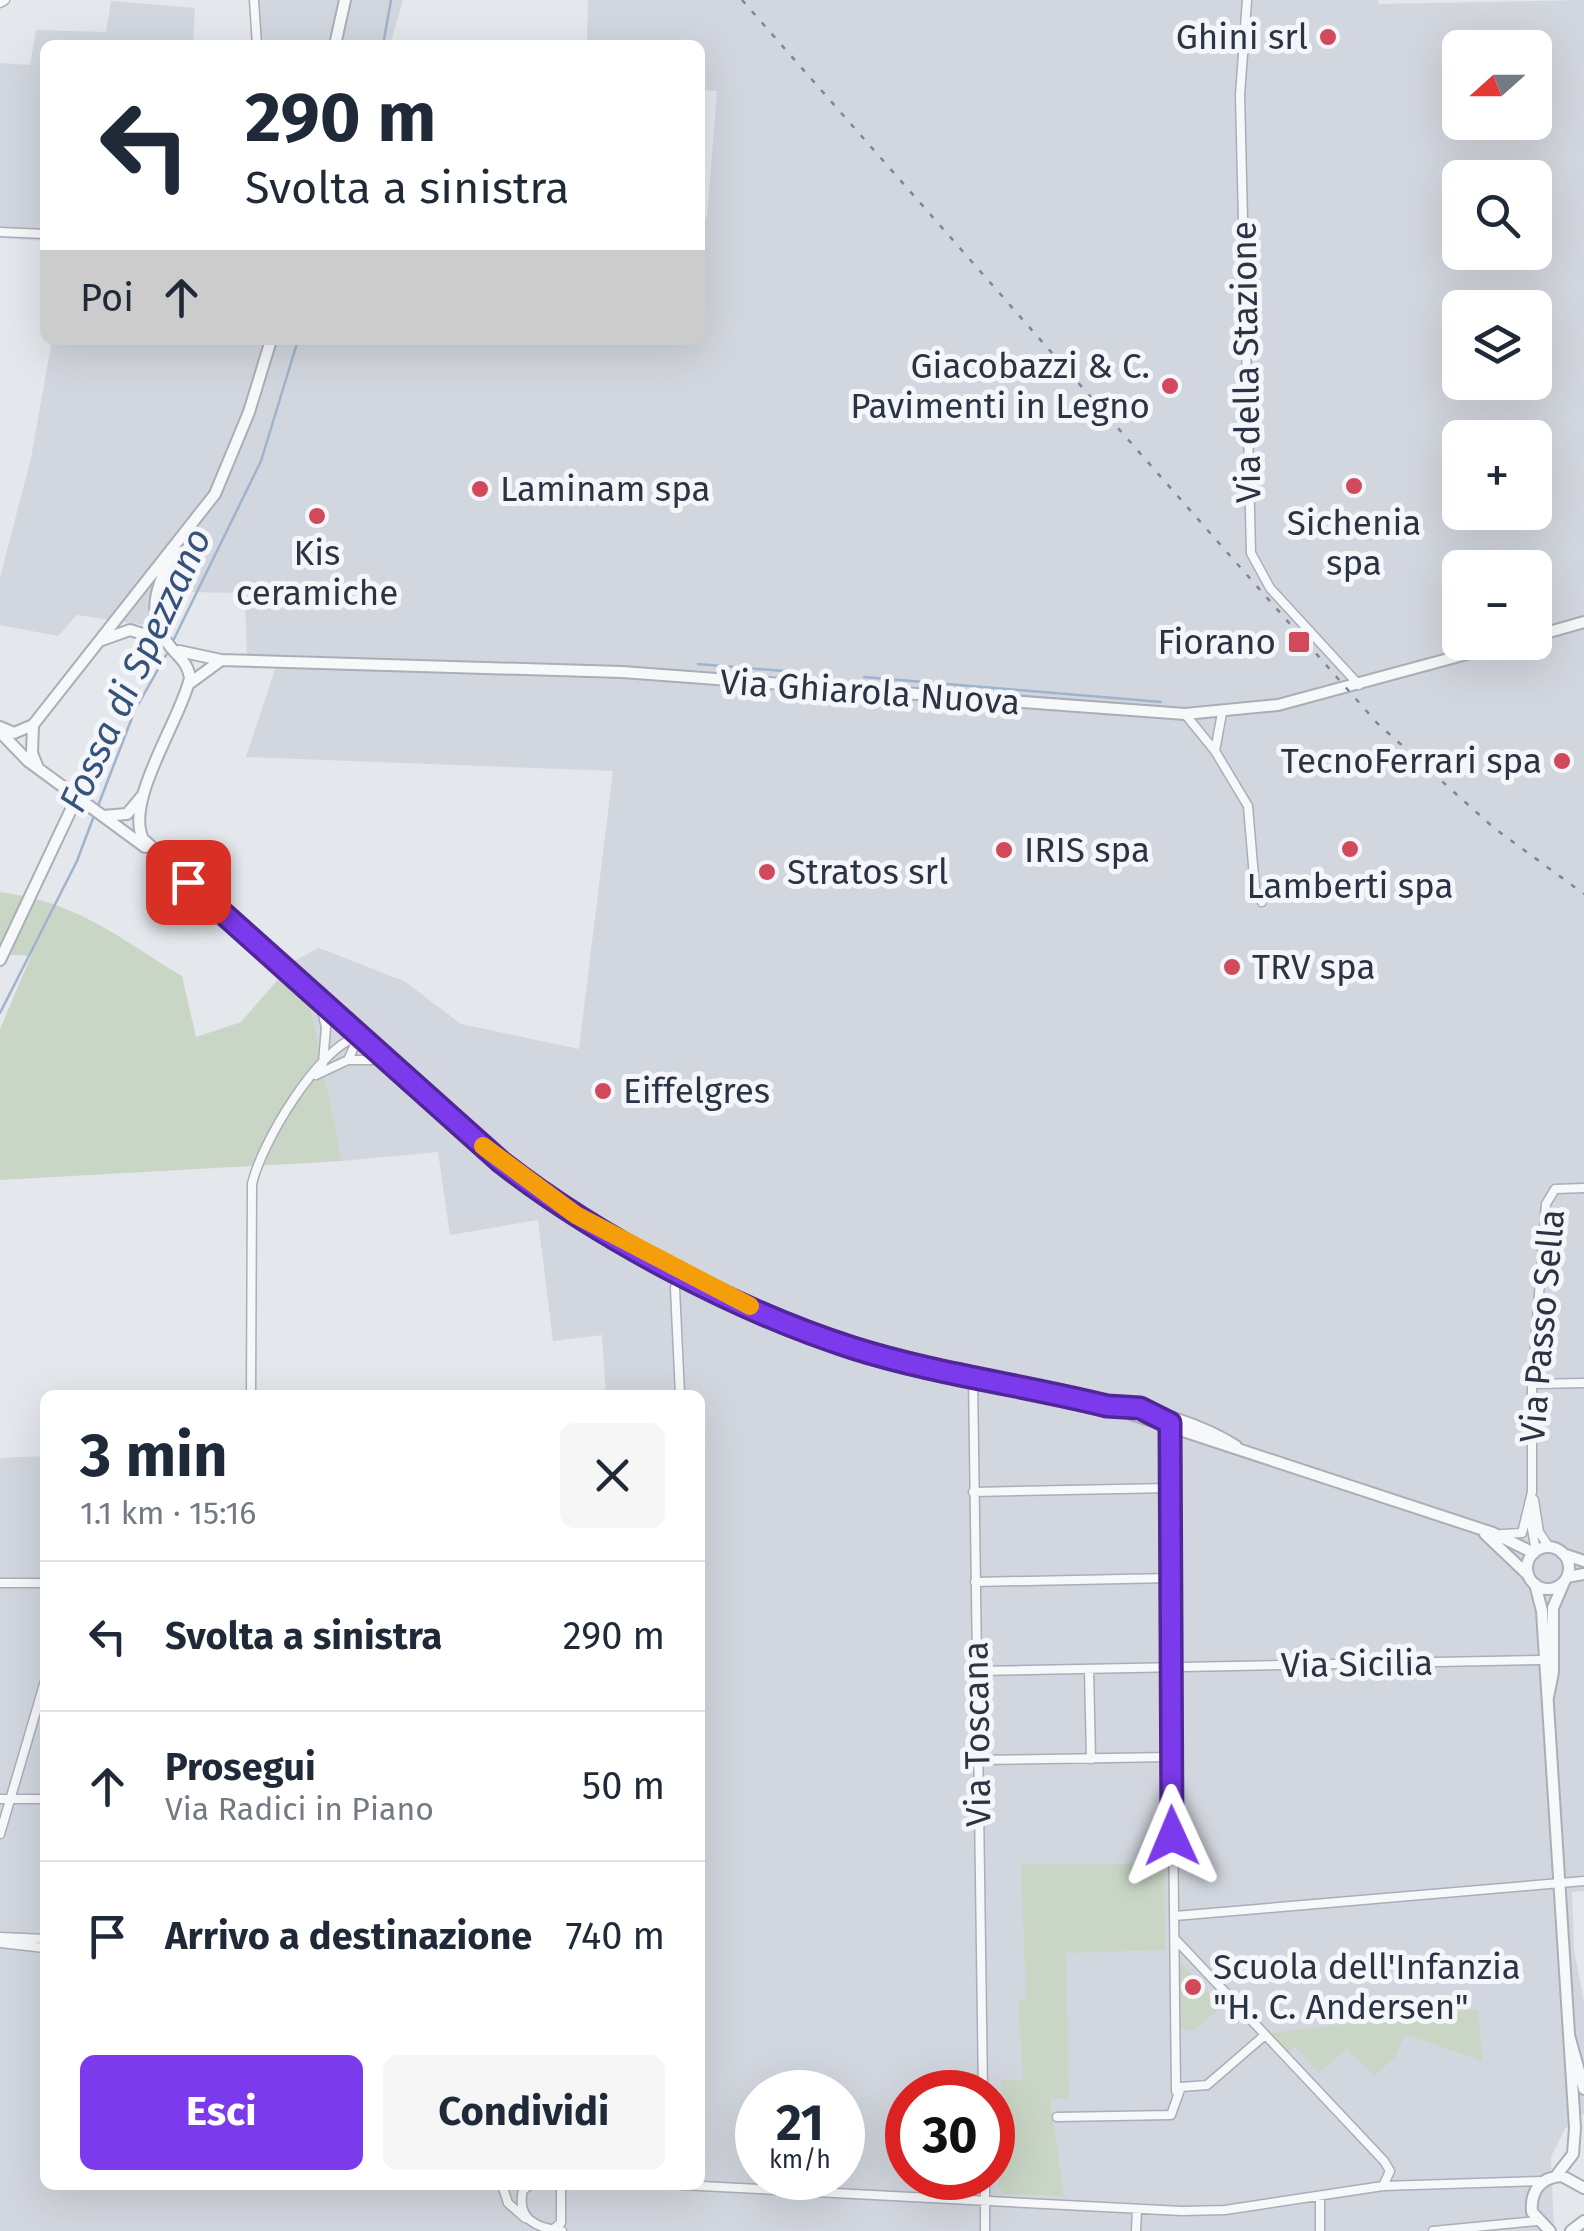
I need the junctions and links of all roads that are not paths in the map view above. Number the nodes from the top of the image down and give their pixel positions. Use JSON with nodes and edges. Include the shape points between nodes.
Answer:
{"nodes":[{"id":1,"x":254,"y":0,"type":"edge"},
{"id":2,"x":345,"y":0,"type":"edge"},
{"id":3,"x":1247,"y":0,"type":"edge"},
{"id":4,"x":256,"y":40,"type":"edge"},
{"id":5,"x":337,"y":40,"type":"edge"},
{"id":6,"x":0,"y":232,"type":"edge"},
{"id":7,"x":40,"y":234,"type":"edge"},
{"id":8,"x":269,"y":345,"type":"edge"},
{"id":9,"x":175,"y":549,"type":"junction"},
{"id":10,"x":1584,"y":622,"type":"edge"},
{"id":11,"x":1552,"y":631,"type":"edge"},
{"id":12,"x":101,"y":640,"type":"junction"},
{"id":13,"x":164,"y":640,"type":"junction"},
{"id":14,"x":185,"y":656,"type":"junction"},
{"id":15,"x":221,"y":660,"type":"junction"},
{"id":16,"x":1448,"y":660,"type":"edge"},
{"id":17,"x":189,"y":685,"type":"junction"},
{"id":18,"x":1359,"y":685,"type":"junction"},
{"id":19,"x":1222,"y":713,"type":"junction"},
{"id":20,"x":1185,"y":714,"type":"junction"},
{"id":21,"x":33,"y":725,"type":"junction"},
{"id":22,"x":0,"y":730,"type":"edge"},
{"id":23,"x":1215,"y":751,"type":"junction"},
{"id":24,"x":39,"y":770,"type":"junction"},
{"id":25,"x":145,"y":792,"type":"junction"},
{"id":26,"x":76,"y":798,"type":"junction"},
{"id":27,"x":108,"y":818,"type":"junction"},
{"id":28,"x":154,"y":852,"type":"junction"},
{"id":29,"x":1262,"y":902,"type":"dead end"},
{"id":30,"x":0,"y":960,"type":"edge"},
{"id":31,"x":319,"y":999,"type":"junction"},
{"id":32,"x":359,"y":1036,"type":"junction"},
{"id":33,"x":348,"y":1060,"type":"junction"},
{"id":34,"x":387,"y":1060,"type":"junction"},
{"id":35,"x":323,"y":1063,"type":"junction"},
{"id":36,"x":316,"y":1074,"type":"junction"},
{"id":37,"x":1584,"y":1188,"type":"edge"},
{"id":38,"x":680,"y":1271,"type":"junction"},
{"id":39,"x":972,"y":1376,"type":"junction"},
{"id":40,"x":1584,"y":1383,"type":"edge"},
{"id":41,"x":1532,"y":1384,"type":"junction"},
{"id":42,"x":251,"y":1390,"type":"edge"},
{"id":43,"x":680,"y":1390,"type":"edge"},
{"id":44,"x":1107,"y":1406,"type":"junction"},
{"id":45,"x":1150,"y":1412,"type":"junction"},
{"id":46,"x":1174,"y":1428,"type":"junction"},
{"id":47,"x":1214,"y":1434,"type":"junction"},
{"id":48,"x":1241,"y":1449,"type":"junction"},
{"id":49,"x":1169,"y":1488,"type":"junction"},
{"id":50,"x":972,"y":1492,"type":"junction"},
{"id":51,"x":1532,"y":1492,"type":"junction"},
{"id":52,"x":1529,"y":1514,"type":"junction"},
{"id":53,"x":1489,"y":1533,"type":"junction"},
{"id":54,"x":1549,"y":1547,"type":"junction"},
{"id":55,"x":1535,"y":1552,"type":"junction"},
{"id":56,"x":1563,"y":1554,"type":"junction"},
{"id":57,"x":1584,"y":1561,"type":"edge"},
{"id":58,"x":1584,"y":1574,"type":"edge"},
{"id":59,"x":1170,"y":1578,"type":"junction"},
{"id":60,"x":1532,"y":1579,"type":"junction"},
{"id":61,"x":1565,"y":1580,"type":"junction"},
{"id":62,"x":975,"y":1582,"type":"junction"},
{"id":63,"x":0,"y":1583,"type":"edge"},
{"id":64,"x":40,"y":1583,"type":"edge"},
{"id":65,"x":1543,"y":1660,"type":"junction"},
{"id":66,"x":1171,"y":1668,"type":"junction"},
{"id":67,"x":1089,"y":1669,"type":"junction"},
{"id":68,"x":976,"y":1671,"type":"junction"},
{"id":69,"x":40,"y":1696,"type":"edge"},
{"id":70,"x":1548,"y":1697,"type":"junction"},
{"id":71,"x":1090,"y":1758,"type":"junction"},
{"id":72,"x":1171,"y":1758,"type":"junction"},
{"id":73,"x":978,"y":1760,"type":"junction"},
{"id":74,"x":5,"y":1800,"type":"edge"},
{"id":75,"x":40,"y":1800,"type":"edge"},
{"id":76,"x":0,"y":1834,"type":"edge"},
{"id":77,"x":1584,"y":1881,"type":"edge"},
{"id":78,"x":1559,"y":1883,"type":"junction"},
{"id":79,"x":1175,"y":1916,"type":"junction"},
{"id":80,"x":40,"y":1939,"type":"edge"},
{"id":81,"x":0,"y":1940,"type":"edge"},
{"id":82,"x":1177,"y":1942,"type":"junction"},
{"id":83,"x":40,"y":1947,"type":"edge"},
{"id":84,"x":1265,"y":2035,"type":"junction"},
{"id":85,"x":1569,"y":2035,"type":"junction"},
{"id":86,"x":983,"y":2070,"type":"edge"},
{"id":87,"x":1584,"y":2088,"type":"edge"},
{"id":88,"x":1176,"y":2091,"type":"junction"},
{"id":89,"x":1056,"y":2117,"type":"dead end"},
{"id":90,"x":1550,"y":2178,"type":"junction"},
{"id":91,"x":705,"y":2186,"type":"edge"},
{"id":92,"x":1383,"y":2186,"type":"junction"},
{"id":93,"x":1584,"y":2188,"type":"edge"},
{"id":94,"x":504,"y":2190,"type":"edge"},
{"id":95,"x":523,"y":2190,"type":"edge"},
{"id":96,"x":562,"y":2190,"type":"edge"},
{"id":97,"x":1320,"y":2196,"type":"junction"},
{"id":98,"x":986,"y":2202,"type":"junction"},
{"id":99,"x":1137,"y":2210,"type":"junction"},
{"id":100,"x":525,"y":2218,"type":"junction"},
{"id":101,"x":1536,"y":2220,"type":"junction"},
{"id":102,"x":552,"y":2230,"type":"edge"},
{"id":103,"x":562,"y":2231,"type":"edge"},
{"id":104,"x":985,"y":2231,"type":"edge"},
{"id":105,"x":1136,"y":2231,"type":"edge"},
{"id":106,"x":1320,"y":2231,"type":"edge"},
{"id":107,"x":1433,"y":2231,"type":"edge"},
{"id":108,"x":1550,"y":2231,"type":"edge"}],
"edges":[{"from":1,"to":4,"type":"street"},
{"from":2,"to":5,"type":"street"},
{"from":3,"to":18,"type":"street","name":"Via della Stazione","via":[[1240,95],[1251,553],[1270,588]]},
{"from":6,"to":7,"type":"street"},
{"from":8,"to":9,"type":"street","via":[[224,477]]},
{"from":9,"to":12,"type":"street"},
{"from":9,"to":13,"type":"street","via":[[154,598]]},
{"from":10,"to":11,"type":"street"},
{"from":12,"to":13,"type":"street","via":[[130,630]]},
{"from":12,"to":21,"type":"street"},
{"from":13,"to":14,"type":"street"},
{"from":14,"to":15,"type":"street","name":"Via Ghiarola Nuova"},
{"from":14,"to":17,"type":"street"},
{"from":15,"to":17,"type":"street"},
{"from":15,"to":20,"type":"street","name":"Via Ghiarola Nuova","via":[[622,672]]},
{"from":16,"to":18,"type":"street","name":"Via Ghiarola Nuova"},
{"from":17,"to":25,"type":"street"},
{"from":18,"to":19,"type":"street","name":"Via Ghiarola Nuova"},
{"from":19,"to":20,"type":"street","name":"Via Ghiarola Nuova"},
{"from":19,"to":23,"type":"street"},
{"from":20,"to":23,"type":"street"},
{"from":21,"to":22,"type":"street","via":[[14,733]]},
{"from":21,"to":24,"type":"street"},
{"from":22,"to":24,"type":"street"},
{"from":23,"to":29,"type":"street","via":[[1250,812],[1255,890]]},
{"from":24,"to":26,"type":"street"},
{"from":25,"to":27,"type":"street","via":[[127,814]]},
{"from":25,"to":28,"type":"street","via":[[137,826]]},
{"from":26,"to":27,"type":"street"},
{"from":26,"to":30,"type":"street"},
{"from":27,"to":28,"type":"street"},
{"from":28,"to":31,"type":"street"},
{"from":31,"to":32,"type":"street"},
{"from":31,"to":35,"type":"street","via":[[326,1027]]},
{"from":32,"to":33,"type":"street"},
{"from":32,"to":34,"type":"street"},
{"from":32,"to":35,"type":"street"},
{"from":33,"to":34,"type":"street"},
{"from":33,"to":36,"type":"street"},
{"from":34,"to":38,"type":"street","via":[[544,1195]]},
{"from":35,"to":36,"type":"street"},
{"from":36,"to":42,"type":"street","via":[[274,1125],[252,1184]]},
{"from":37,"to":41,"type":"street","name":"Via Passo Sella","via":[[1555,1189],[1546,1204]]},
{"from":38,"to":39,"type":"street","via":[[854,1348]]},
{"from":38,"to":43,"type":"street"},
{"from":39,"to":44,"type":"street"},
{"from":39,"to":50,"type":"street","name":"Via Toscana"},
{"from":40,"to":41,"type":"street"},
{"from":41,"to":51,"type":"street","name":"Via Passo Sella"},
{"from":44,"to":45,"type":"street"},
{"from":44,"to":46,"type":"street"},
{"from":45,"to":46,"type":"street"},
{"from":45,"to":47,"type":"street"},
{"from":46,"to":47,"type":"street"},
{"from":46,"to":48,"type":"street"},
{"from":46,"to":49,"type":"street"},
{"from":47,"to":48,"type":"street"},
{"from":48,"to":53,"type":"street"},
{"from":49,"to":50,"type":"street"},
{"from":49,"to":59,"type":"street"},
{"from":50,"to":62,"type":"street","name":"Via Toscana"},
{"from":51,"to":52,"type":"street","name":"Via Passo Sella"},
{"from":51,"to":54,"type":"street","name":"Via Passo Sella","via":[[1539,1532]]},
{"from":52,"to":53,"type":"street","via":[[1522,1534]]},
{"from":52,"to":55,"type":"street","name":"Via Passo Sella"},
{"from":53,"to":55,"type":"street"},
{"from":53,"to":60,"type":"street"},
{"from":54,"to":55,"type":"street"},
{"from":54,"to":56,"type":"street"},
{"from":55,"to":60,"type":"street"},
{"from":56,"to":57,"type":"street"},
{"from":56,"to":61,"type":"street","via":[[1569,1565]]},
{"from":58,"to":61,"type":"street"},
{"from":59,"to":62,"type":"street"},
{"from":59,"to":66,"type":"street"},
{"from":60,"to":61,"type":"street","via":[[1547,1589]]},
{"from":60,"to":65,"type":"street","via":[[1542,1611]]},
{"from":61,"to":70,"type":"street","via":[[1553,1608]]},
{"from":62,"to":68,"type":"street","name":"Via Toscana"},
{"from":63,"to":64,"type":"street"},
{"from":65,"to":66,"type":"street","name":"Via Sicilia"},
{"from":65,"to":70,"type":"street"},
{"from":66,"to":67,"type":"street","name":"Via Sicilia"},
{"from":66,"to":72,"type":"street"},
{"from":67,"to":68,"type":"street","name":"Via Sicilia"},
{"from":67,"to":71,"type":"street"},
{"from":68,"to":73,"type":"street","name":"Via Toscana"},
{"from":69,"to":74,"type":"street"},
{"from":70,"to":78,"type":"street"},
{"from":71,"to":72,"type":"street"},
{"from":71,"to":73,"type":"street"},
{"from":72,"to":79,"type":"street"},
{"from":73,"to":86,"type":"street","name":"Via Toscana"},
{"from":74,"to":75,"type":"street"},
{"from":74,"to":76,"type":"street"},
{"from":77,"to":78,"type":"street"},
{"from":78,"to":79,"type":"street"},
{"from":78,"to":85,"type":"street"},
{"from":79,"to":82,"type":"street"},
{"from":80,"to":81,"type":"street"},
{"from":81,"to":83,"type":"street"},
{"from":82,"to":84,"type":"street"},
{"from":82,"to":88,"type":"street"},
{"from":84,"to":88,"type":"street","via":[[1206,2085]]},
{"from":84,"to":92,"type":"street","via":[[1384,2161],[1390,2171]]},
{"from":85,"to":87,"type":"street"},
{"from":85,"to":90,"type":"street","via":[[1575,2141],[1567,2165]]},
{"from":88,"to":89,"type":"street","via":[[1171,2115]]},
{"from":90,"to":92,"type":"street"},
{"from":90,"to":93,"type":"street","via":[[1568,2176]]},
{"from":90,"to":101,"type":"street","via":[[1532,2196]]},
{"from":91,"to":98,"type":"street"},
{"from":92,"to":97,"type":"street"},
{"from":94,"to":100,"type":"street"},
{"from":95,"to":100,"type":"street"},
{"from":96,"to":102,"type":"street","via":[[561,2223]]},
{"from":97,"to":99,"type":"street","via":[[1226,2210]]},
{"from":97,"to":106,"type":"street"},
{"from":98,"to":99,"type":"street"},
{"from":98,"to":104,"type":"street"},
{"from":99,"to":105,"type":"street"},
{"from":100,"to":102,"type":"street"},
{"from":101,"to":107,"type":"street"},
{"from":101,"to":108,"type":"street"},
{"from":102,"to":103,"type":"street"}]}
